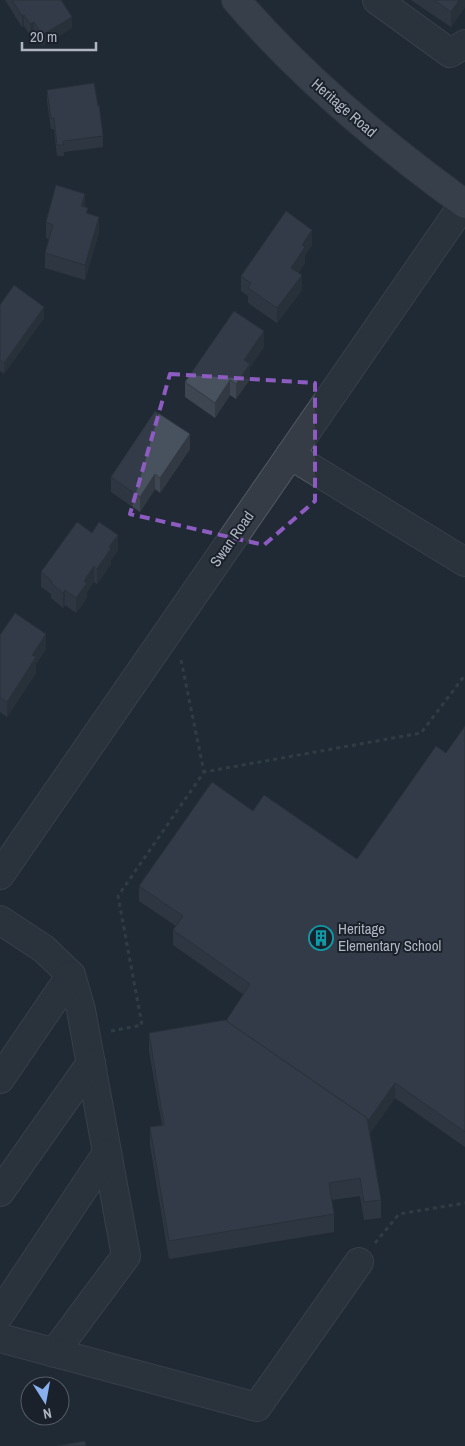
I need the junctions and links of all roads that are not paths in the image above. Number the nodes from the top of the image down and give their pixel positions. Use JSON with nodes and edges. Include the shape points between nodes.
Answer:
{"nodes":[{"id":1,"x":236,"y":0,"type":"edge"},
{"id":2,"x":377,"y":0,"type":"edge"},
{"id":3,"x":465,"y":44,"type":"edge"},
{"id":4,"x":465,"y":203,"type":"edge"},
{"id":5,"x":290,"y":455,"type":"junction"},
{"id":6,"x":465,"y":562,"type":"edge"},
{"id":7,"x":0,"y":876,"type":"edge"},
{"id":8,"x":0,"y":920,"type":"edge"},
{"id":9,"x":71,"y":975,"type":"junction"},
{"id":10,"x":91,"y":1063,"type":"junction"},
{"id":11,"x":0,"y":1079,"type":"edge"},
{"id":12,"x":107,"y":1153,"type":"junction"},
{"id":13,"x":0,"y":1192,"type":"edge"},
{"id":14,"x":358,"y":1262,"type":"road end"},
{"id":15,"x":0,"y":1314,"type":"edge"},
{"id":16,"x":0,"y":1338,"type":"edge"},
{"id":17,"x":54,"y":1353,"type":"junction"}],
"edges":[{"from":1,"to":4,"type":"main road","name":"Heritage Road","via":[[320,88],[388,146]]},
{"from":2,"to":3,"type":"street","via":[[450,53]]},
{"from":4,"to":5,"type":"street","name":"Swan Road"},
{"from":5,"to":6,"type":"street"},
{"from":5,"to":7,"type":"street","name":"Swan Road"},
{"from":8,"to":9,"type":"street","via":[[44,949]]},
{"from":9,"to":10,"type":"street"},
{"from":9,"to":11,"type":"street"},
{"from":10,"to":12,"type":"street"},
{"from":10,"to":13,"type":"street"},
{"from":12,"to":15,"type":"street"},
{"from":12,"to":17,"type":"street","via":[[126,1256]]},
{"from":14,"to":17,"type":"street","via":[[256,1407]]},
{"from":16,"to":17,"type":"street"}]}
